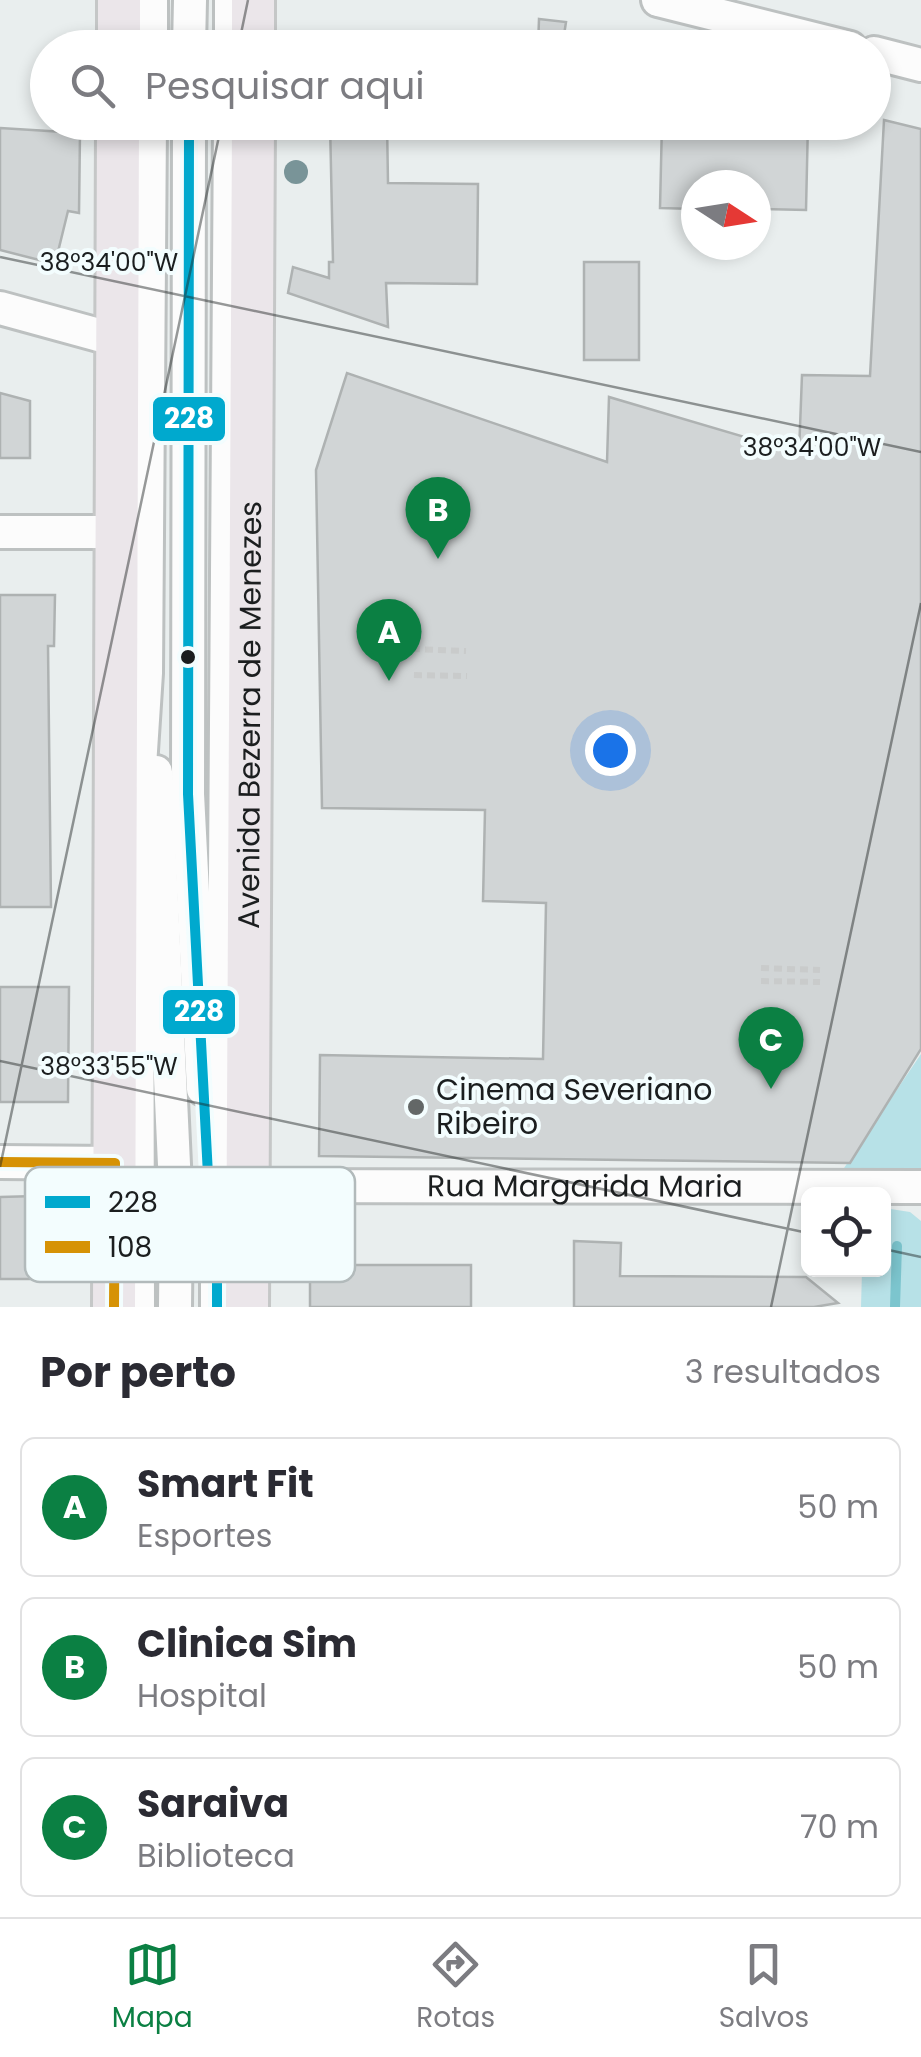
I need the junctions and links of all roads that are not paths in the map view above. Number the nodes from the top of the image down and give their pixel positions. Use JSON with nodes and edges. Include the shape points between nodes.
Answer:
{"nodes":[{"id":1,"x":119,"y":0,"type":"edge"},
{"id":2,"x":151,"y":0,"type":"edge"},
{"id":3,"x":190,"y":0,"type":"edge"},
{"id":4,"x":231,"y":0,"type":"edge"},
{"id":5,"x":253,"y":0,"type":"edge"},
{"id":6,"x":658,"y":0,"type":"edge"},
{"id":7,"x":119,"y":30,"type":"edge"},
{"id":8,"x":151,"y":30,"type":"edge"},
{"id":9,"x":190,"y":30,"type":"edge"},
{"id":10,"x":231,"y":30,"type":"edge"},
{"id":11,"x":253,"y":30,"type":"edge"},
{"id":12,"x":778,"y":30,"type":"edge"},
{"id":13,"x":891,"y":57,"type":"edge"},
{"id":14,"x":921,"y":65,"type":"edge"},
{"id":15,"x":118,"y":140,"type":"edge"},
{"id":16,"x":150,"y":140,"type":"edge"},
{"id":17,"x":189,"y":140,"type":"edge"},
{"id":18,"x":230,"y":140,"type":"edge"},
{"id":19,"x":253,"y":140,"type":"edge"},
{"id":20,"x":0,"y":308,"type":"edge"},
{"id":21,"x":117,"y":340,"type":"junction"},
{"id":22,"x":0,"y":532,"type":"edge"},
{"id":23,"x":116,"y":532,"type":"junction"},
{"id":24,"x":146,"y":674,"type":"junction"},
{"id":25,"x":0,"y":1162,"type":"edge"},
{"id":26,"x":114,"y":1163,"type":"junction"},
{"id":27,"x":114,"y":1167,"type":"edge"},
{"id":28,"x":138,"y":1167,"type":"edge"},
{"id":29,"x":174,"y":1167,"type":"edge"},
{"id":30,"x":208,"y":1167,"type":"edge"},
{"id":31,"x":223,"y":1167,"type":"edge"},
{"id":32,"x":233,"y":1167,"type":"edge"},
{"id":33,"x":921,"y":1188,"type":"edge"},
{"id":34,"x":355,"y":1197,"type":"edge"},
{"id":35,"x":138,"y":1282,"type":"edge"},
{"id":36,"x":175,"y":1282,"type":"edge"},
{"id":37,"x":220,"y":1282,"type":"edge"},
{"id":38,"x":244,"y":1282,"type":"edge"},
{"id":39,"x":138,"y":1307,"type":"edge"},
{"id":40,"x":175,"y":1307,"type":"edge"},
{"id":41,"x":217,"y":1307,"type":"edge"},
{"id":42,"x":247,"y":1307,"type":"edge"}],
"edges":[{"from":1,"to":7,"type":"main road"},
{"from":2,"to":8,"type":"street"},
{"from":3,"to":9,"type":"street"},
{"from":4,"to":10,"type":"street"},
{"from":5,"to":11,"type":"main road"},
{"from":6,"to":12,"type":"street"},
{"from":13,"to":14,"type":"street"},
{"from":15,"to":21,"type":"main road"},
{"from":16,"to":24,"type":"street"},
{"from":17,"to":30,"type":"street","name":"Avenida Bezerra de Menezes","via":[[188,794]]},
{"from":18,"to":31,"type":"street","name":"Avenida Bezerra de Menezes"},
{"from":19,"to":32,"type":"main road","name":"Avenida Bezerra de Menezes"},
{"from":20,"to":21,"type":"street"},
{"from":21,"to":23,"type":"main road"},
{"from":22,"to":23,"type":"street"},
{"from":23,"to":26,"type":"main road"},
{"from":24,"to":28,"type":"street","via":[[137,814]]},
{"from":24,"to":29,"type":"street","via":[[160,816]]},
{"from":25,"to":26,"type":"street"},
{"from":26,"to":27,"type":"main road"},
{"from":33,"to":34,"type":"street","name":"Rua Margarida Maria"},
{"from":35,"to":39,"type":"street"},
{"from":36,"to":40,"type":"street"},
{"from":37,"to":41,"type":"street","name":"Avenida Bezerra de Menezes"},
{"from":38,"to":42,"type":"main road","name":"Avenida Bezerra de Menezes"}]}
